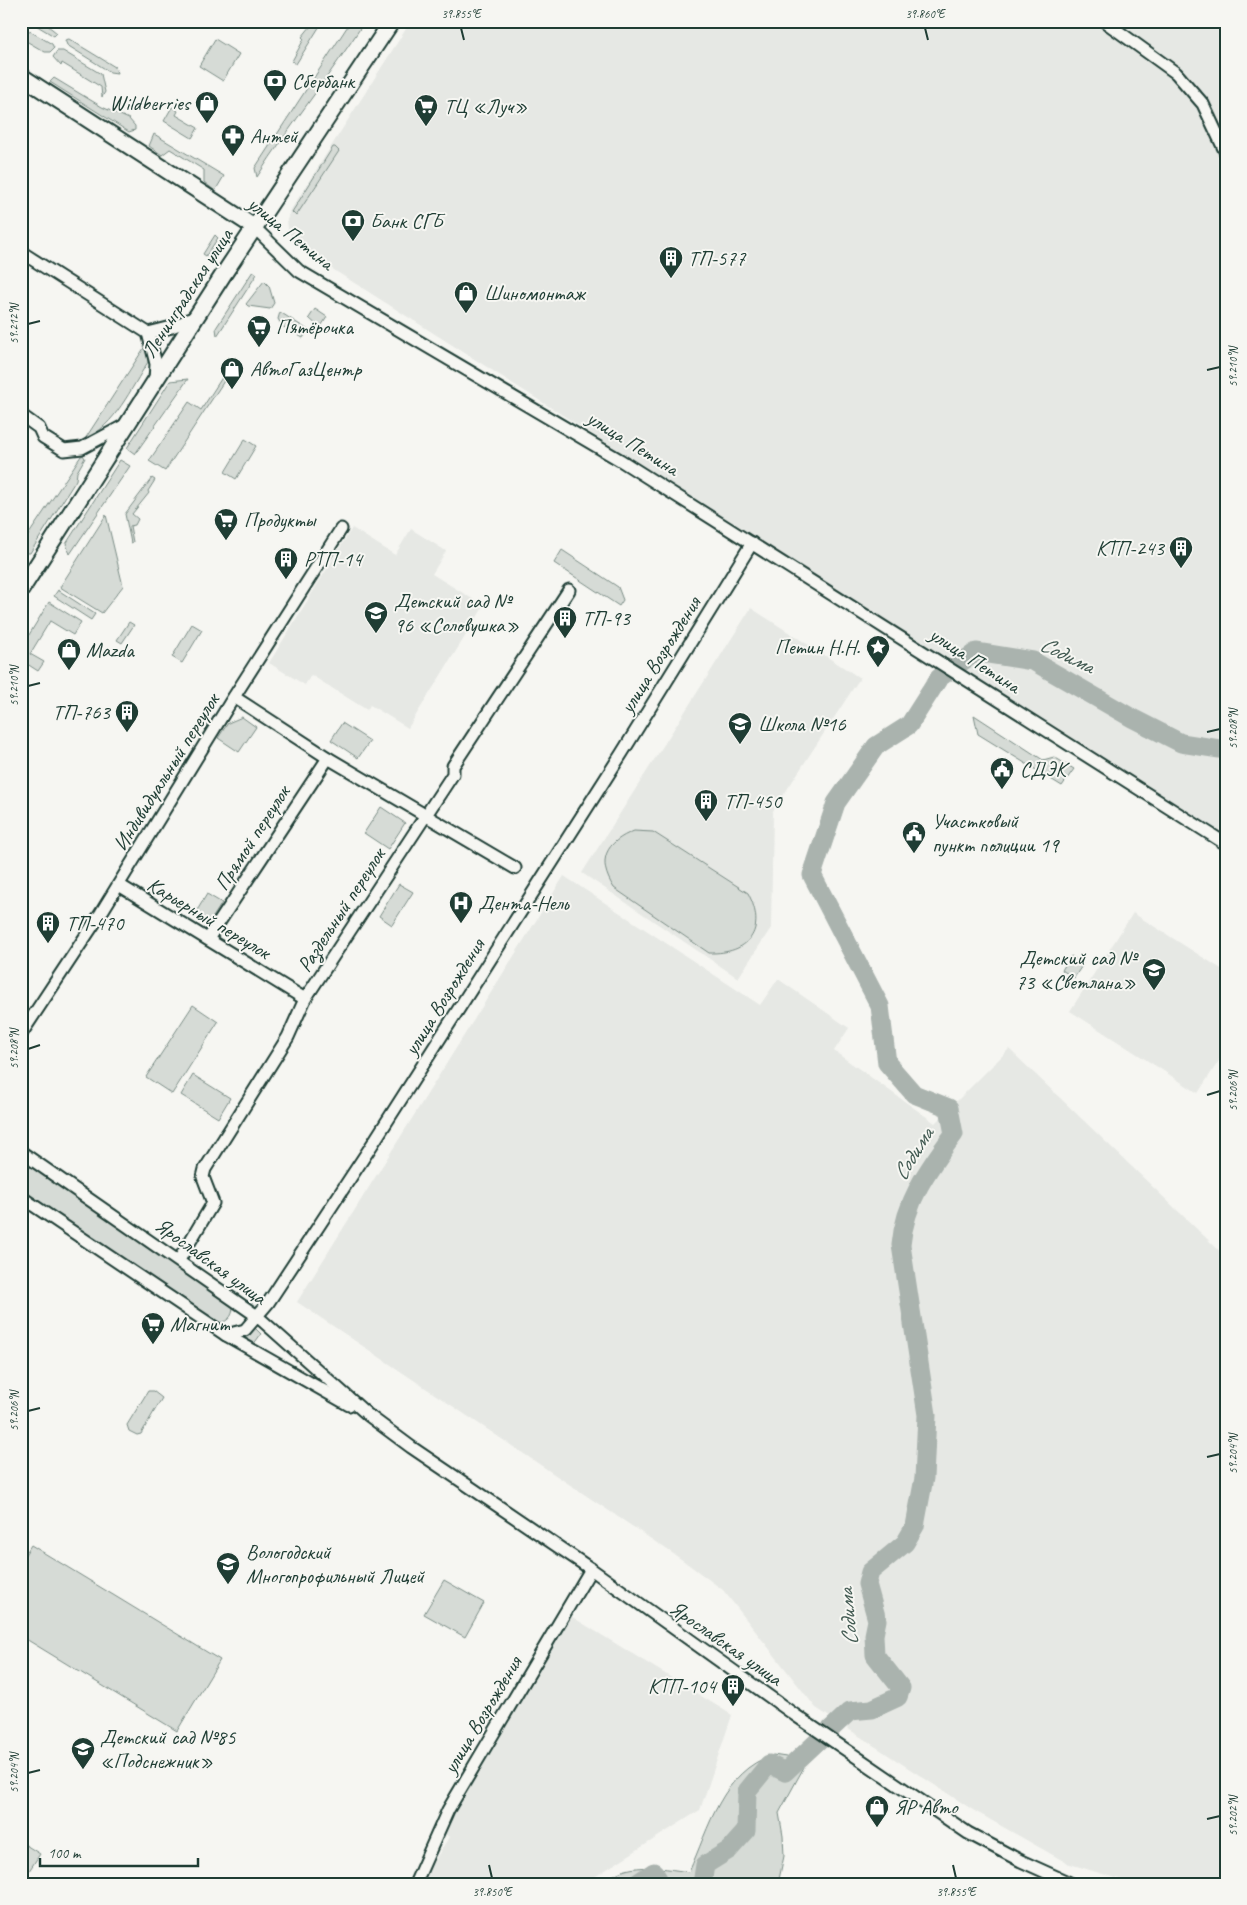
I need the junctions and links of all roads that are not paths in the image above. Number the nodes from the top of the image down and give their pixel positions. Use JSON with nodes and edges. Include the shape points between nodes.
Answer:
{"nodes":[{"id":1,"x":392,"y":21,"type":"edge"},
{"id":2,"x":1104,"y":21,"type":"edge"},
{"id":3,"x":21,"y":76,"type":"edge"},
{"id":4,"x":1226,"y":153,"type":"edge"},
{"id":5,"x":254,"y":227,"type":"junction"},
{"id":6,"x":21,"y":252,"type":"edge"},
{"id":7,"x":197,"y":316,"type":"junction"},
{"id":8,"x":148,"y":333,"type":"junction"},
{"id":9,"x":154,"y":382,"type":"junction"},
{"id":10,"x":21,"y":415,"type":"edge"},
{"id":11,"x":128,"y":423,"type":"junction"},
{"id":12,"x":341,"y":529,"type":"dead end"},
{"id":13,"x":752,"y":543,"type":"junction"},
{"id":14,"x":26,"y":570,"type":"edge"},
{"id":15,"x":21,"y":590,"type":"edge"},
{"id":16,"x":569,"y":590,"type":"dead end"},
{"id":17,"x":234,"y":697,"type":"junction"},
{"id":18,"x":328,"y":758,"type":"junction"},
{"id":19,"x":425,"y":816,"type":"junction"},
{"id":20,"x":1226,"y":844,"type":"edge"},
{"id":21,"x":515,"y":868,"type":"dead end"},
{"id":22,"x":119,"y":885,"type":"junction"},
{"id":23,"x":208,"y":939,"type":"junction"},
{"id":24,"x":305,"y":999,"type":"junction"},
{"id":25,"x":21,"y":1034,"type":"edge"},
{"id":26,"x":21,"y":1152,"type":"edge"},
{"id":27,"x":21,"y":1197,"type":"edge"},
{"id":28,"x":179,"y":1260,"type":"junction"},
{"id":29,"x":257,"y":1316,"type":"junction"},
{"id":30,"x":226,"y":1335,"type":"junction"},
{"id":31,"x":368,"y":1415,"type":"junction"},
{"id":32,"x":590,"y":1569,"type":"junction"},
{"id":33,"x":415,"y":1884,"type":"edge"},
{"id":34,"x":1072,"y":1884,"type":"edge"}],
"edges":[{"from":1,"to":5,"type":"main road","name":"Ленинградская улица"},
{"from":2,"to":4,"type":"street","via":[[1176,73],[1203,104]]},
{"from":3,"to":5,"type":"main road","name":"улица Петина"},
{"from":5,"to":7,"type":"main road","name":"Ленинградская улица"},
{"from":5,"to":13,"type":"street","name":"улица Петина","via":[[299,271],[566,426]]},
{"from":6,"to":8,"type":"street"},
{"from":7,"to":8,"type":"street"},
{"from":7,"to":9,"type":"main road","name":"Ленинградская улица"},
{"from":8,"to":9,"type":"street","via":[[156,364]]},
{"from":9,"to":11,"type":"main road","name":"Ленинградская улица"},
{"from":10,"to":11,"type":"street","via":[[39,428],[43,437],[64,450],[82,448]]},
{"from":11,"to":14,"type":"main road","name":"Ленинградская улица"},
{"from":12,"to":17,"type":"street","name":"Индивидуальный переулок"},
{"from":13,"to":20,"type":"street","name":"улица Петина"},
{"from":13,"to":29,"type":"street","name":"улица Возрождения","via":[[368,1151]]},
{"from":14,"to":15,"type":"main road","name":"Ленинградская улица"},
{"from":16,"to":19,"type":"street","name":"Раздельный переулок","via":[[453,766],[453,774]]},
{"from":17,"to":18,"type":"street"},
{"from":17,"to":22,"type":"street","name":"Индивидуальный переулок"},
{"from":18,"to":19,"type":"street"},
{"from":18,"to":23,"type":"street","name":"Прямой переулок"},
{"from":19,"to":21,"type":"street"},
{"from":19,"to":24,"type":"street","name":"Раздельный переулок"},
{"from":22,"to":23,"type":"street","name":"Карьерный переулок"},
{"from":22,"to":25,"type":"street","name":"Индивидуальный переулок"},
{"from":23,"to":24,"type":"street","name":"Карьерный переулок"},
{"from":24,"to":28,"type":"street","name":"Раздельный переулок","via":[[288,1036],[205,1169],[204,1177],[213,1203]]},
{"from":26,"to":28,"type":"street","name":"Ярославская улица"},
{"from":27,"to":30,"type":"street","name":"Ярославская улица"},
{"from":28,"to":29,"type":"street","name":"Ярославская улица"},
{"from":29,"to":30,"type":"street","name":"улица Возрождения","via":[[244,1330]]},
{"from":29,"to":31,"type":"street","name":"Ярославская улица"},
{"from":30,"to":31,"type":"street","name":"Ярославская улица"},
{"from":31,"to":32,"type":"street","name":"Ярославская улица"},
{"from":32,"to":33,"type":"street","name":"улица Возрождения","via":[[448,1810]]},
{"from":32,"to":34,"type":"street","name":"Ярославская улица","via":[[968,1833]]}]}
